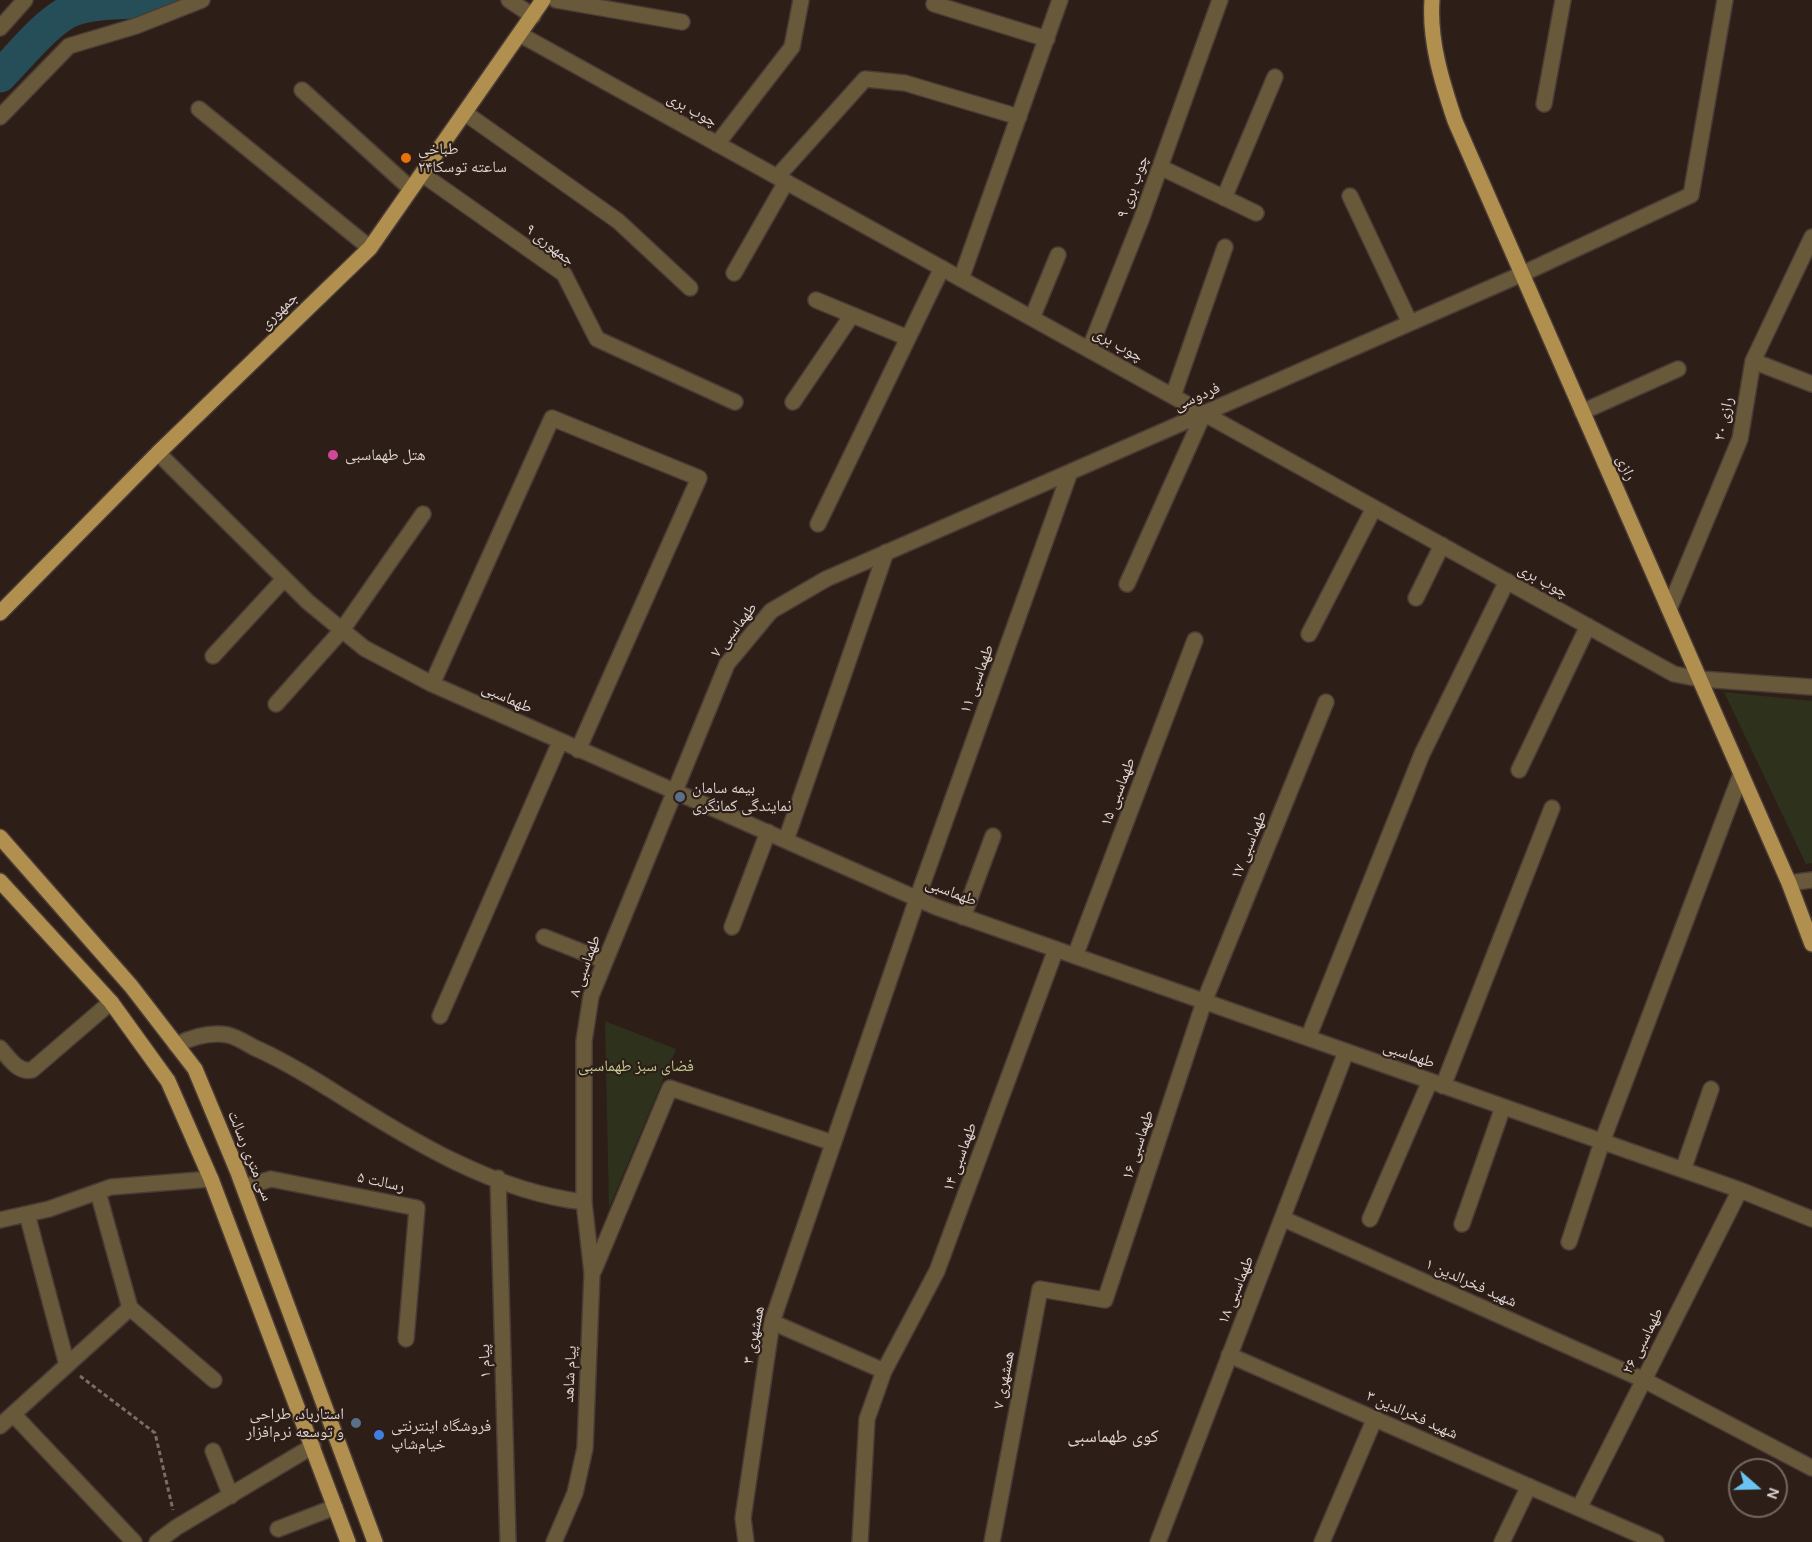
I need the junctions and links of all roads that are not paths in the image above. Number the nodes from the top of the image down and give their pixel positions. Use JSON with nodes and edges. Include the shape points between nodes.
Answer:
{"nodes":[{"id":1,"x":25,"y":0,"type":"edge"},
{"id":2,"x":202,"y":0,"type":"edge"},
{"id":3,"x":509,"y":0,"type":"edge"},
{"id":4,"x":543,"y":0,"type":"edge"},
{"id":5,"x":555,"y":0,"type":"edge"},
{"id":6,"x":801,"y":0,"type":"edge"},
{"id":7,"x":1060,"y":0,"type":"edge"},
{"id":8,"x":1220,"y":0,"type":"edge"},
{"id":9,"x":1432,"y":0,"type":"edge"},
{"id":10,"x":1563,"y":0,"type":"edge"},
{"id":11,"x":1725,"y":0,"type":"edge"},
{"id":12,"x":934,"y":4,"type":"dead end"},
{"id":13,"x":12,"y":7,"type":"edge"},
{"id":14,"x":533,"y":16,"type":"junction"},
{"id":15,"x":682,"y":22,"type":"dead end"},
{"id":16,"x":0,"y":28,"type":"edge"},
{"id":17,"x":521,"y":35,"type":"junction"},
{"id":18,"x":1047,"y":39,"type":"junction"},
{"id":19,"x":1275,"y":77,"type":"dead end"},
{"id":20,"x":302,"y":90,"type":"dead end"},
{"id":21,"x":1544,"y":104,"type":"dead end"},
{"id":22,"x":199,"y":109,"type":"dead end"},
{"id":23,"x":465,"y":113,"type":"junction"},
{"id":24,"x":0,"y":117,"type":"edge"},
{"id":25,"x":1019,"y":117,"type":"junction"},
{"id":26,"x":717,"y":144,"type":"junction"},
{"id":27,"x":1160,"y":167,"type":"junction"},
{"id":28,"x":422,"y":174,"type":"junction"},
{"id":29,"x":781,"y":179,"type":"junction"},
{"id":30,"x":411,"y":189,"type":"junction"},
{"id":31,"x":1350,"y":196,"type":"dead end"},
{"id":32,"x":1224,"y":198,"type":"junction"},
{"id":33,"x":1256,"y":213,"type":"dead end"},
{"id":34,"x":1812,"y":237,"type":"edge"},
{"id":35,"x":1225,"y":247,"type":"dead end"},
{"id":36,"x":370,"y":248,"type":"junction"},
{"id":37,"x":1058,"y":255,"type":"dead end"},
{"id":38,"x":942,"y":268,"type":"junction"},
{"id":39,"x":734,"y":273,"type":"dead end"},
{"id":40,"x":1522,"y":274,"type":"junction"},
{"id":41,"x":961,"y":279,"type":"junction"},
{"id":42,"x":690,"y":288,"type":"dead end"},
{"id":43,"x":816,"y":300,"type":"dead end"},
{"id":44,"x":852,"y":315,"type":"junction"},
{"id":45,"x":1032,"y":318,"type":"junction"},
{"id":46,"x":1410,"y":323,"type":"junction"},
{"id":47,"x":908,"y":338,"type":"junction"},
{"id":48,"x":1089,"y":350,"type":"junction"},
{"id":49,"x":1753,"y":361,"type":"junction"},
{"id":50,"x":1678,"y":369,"type":"dead end"},
{"id":51,"x":1812,"y":384,"type":"edge"},
{"id":52,"x":1173,"y":396,"type":"junction"},
{"id":53,"x":735,"y":402,"type":"dead end"},
{"id":54,"x":794,"y":402,"type":"dead end"},
{"id":55,"x":1582,"y":412,"type":"junction"},
{"id":56,"x":1204,"y":413,"type":"junction"},
{"id":57,"x":158,"y":453,"type":"junction"},
{"id":58,"x":1070,"y":472,"type":"junction"},
{"id":59,"x":1374,"y":508,"type":"junction"},
{"id":60,"x":423,"y":514,"type":"dead end"},
{"id":61,"x":818,"y":524,"type":"dead end"},
{"id":62,"x":1442,"y":545,"type":"junction"},
{"id":63,"x":886,"y":552,"type":"junction"},
{"id":64,"x":284,"y":579,"type":"junction"},
{"id":65,"x":1507,"y":581,"type":"junction"},
{"id":66,"x":1127,"y":584,"type":"dead end"},
{"id":67,"x":1416,"y":598,"type":"dead end"},
{"id":68,"x":1669,"y":609,"type":"junction"},
{"id":69,"x":0,"y":612,"type":"edge"},
{"id":70,"x":1588,"y":626,"type":"junction"},
{"id":71,"x":342,"y":630,"type":"junction"},
{"id":72,"x":1309,"y":634,"type":"dead end"},
{"id":73,"x":1195,"y":640,"type":"dead end"},
{"id":74,"x":213,"y":656,"type":"dead end"},
{"id":75,"x":1700,"y":680,"type":"junction"},
{"id":76,"x":432,"y":684,"type":"junction"},
{"id":77,"x":1812,"y":687,"type":"edge"},
{"id":78,"x":1326,"y":702,"type":"dead end"},
{"id":79,"x":276,"y":704,"type":"dead end"},
{"id":80,"x":560,"y":742,"type":"junction"},
{"id":81,"x":578,"y":750,"type":"junction"},
{"id":82,"x":1519,"y":770,"type":"dead end"},
{"id":83,"x":1741,"y":774,"type":"junction"},
{"id":84,"x":675,"y":790,"type":"junction"},
{"id":85,"x":1552,"y":808,"type":"dead end"},
{"id":86,"x":768,"y":832,"type":"junction"},
{"id":87,"x":993,"y":836,"type":"dead end"},
{"id":88,"x":0,"y":837,"type":"edge"},
{"id":89,"x":786,"y":840,"type":"junction"},
{"id":90,"x":1812,"y":880,"type":"edge"},
{"id":91,"x":0,"y":881,"type":"edge"},
{"id":92,"x":1789,"y":883,"type":"junction"},
{"id":93,"x":917,"y":899,"type":"junction"},
{"id":94,"x":963,"y":917,"type":"junction"},
{"id":95,"x":732,"y":927,"type":"dead end"},
{"id":96,"x":544,"y":937,"type":"dead end"},
{"id":97,"x":1812,"y":944,"type":"edge"},
{"id":98,"x":1056,"y":949,"type":"junction"},
{"id":99,"x":1075,"y":956,"type":"junction"},
{"id":100,"x":605,"y":961,"type":"junction"},
{"id":101,"x":111,"y":1002,"type":"junction"},
{"id":102,"x":1204,"y":1002,"type":"junction"},
{"id":103,"x":441,"y":1016,"type":"dead end"},
{"id":104,"x":1308,"y":1038,"type":"junction"},
{"id":105,"x":176,"y":1045,"type":"junction"},
{"id":106,"x":0,"y":1048,"type":"edge"},
{"id":107,"x":1346,"y":1052,"type":"junction"},
{"id":108,"x":1437,"y":1084,"type":"junction"},
{"id":109,"x":1711,"y":1089,"type":"dead end"},
{"id":110,"x":1503,"y":1107,"type":"junction"},
{"id":111,"x":1602,"y":1142,"type":"junction"},
{"id":112,"x":833,"y":1143,"type":"junction"},
{"id":113,"x":1683,"y":1170,"type":"junction"},
{"id":114,"x":498,"y":1178,"type":"junction"},
{"id":115,"x":211,"y":1179,"type":"junction"},
{"id":116,"x":244,"y":1187,"type":"junction"},
{"id":117,"x":1740,"y":1190,"type":"junction"},
{"id":118,"x":98,"y":1192,"type":"junction"},
{"id":119,"x":584,"y":1202,"type":"junction"},
{"id":120,"x":27,"y":1214,"type":"junction"},
{"id":121,"x":1284,"y":1219,"type":"junction"},
{"id":122,"x":1370,"y":1219,"type":"dead end"},
{"id":123,"x":1812,"y":1219,"type":"edge"},
{"id":124,"x":0,"y":1220,"type":"edge"},
{"id":125,"x":1462,"y":1224,"type":"dead end"},
{"id":126,"x":1569,"y":1242,"type":"dead end"},
{"id":127,"x":592,"y":1273,"type":"junction"},
{"id":128,"x":1105,"y":1300,"type":"joint"},
{"id":129,"x":130,"y":1308,"type":"junction"},
{"id":130,"x":772,"y":1322,"type":"junction"},
{"id":131,"x":406,"y":1339,"type":"dead end"},
{"id":132,"x":308,"y":1355,"type":"junction"},
{"id":133,"x":1229,"y":1355,"type":"junction"},
{"id":134,"x":283,"y":1364,"type":"junction"},
{"id":135,"x":67,"y":1365,"type":"junction"},
{"id":136,"x":884,"y":1371,"type":"junction"},
{"id":137,"x":214,"y":1380,"type":"dead end"},
{"id":138,"x":1644,"y":1380,"type":"junction"},
{"id":139,"x":14,"y":1414,"type":"junction"},
{"id":140,"x":1375,"y":1418,"type":"junction"},
{"id":141,"x":0,"y":1426,"type":"edge"},
{"id":142,"x":313,"y":1446,"type":"junction"},
{"id":143,"x":213,"y":1451,"type":"dead end"},
{"id":144,"x":1812,"y":1468,"type":"edge"},
{"id":145,"x":1529,"y":1486,"type":"junction"},
{"id":146,"x":231,"y":1496,"type":"junction"},
{"id":147,"x":335,"y":1507,"type":"junction"},
{"id":148,"x":1579,"y":1508,"type":"junction"},
{"id":149,"x":278,"y":1529,"type":"dead end"},
{"id":150,"x":134,"y":1542,"type":"edge"},
{"id":151,"x":157,"y":1542,"type":"edge"},
{"id":152,"x":348,"y":1542,"type":"edge"},
{"id":153,"x":375,"y":1542,"type":"edge"},
{"id":154,"x":508,"y":1542,"type":"edge"},
{"id":155,"x":554,"y":1542,"type":"edge"},
{"id":156,"x":746,"y":1542,"type":"edge"},
{"id":157,"x":860,"y":1542,"type":"edge"},
{"id":158,"x":992,"y":1542,"type":"edge"},
{"id":159,"x":1158,"y":1542,"type":"edge"},
{"id":160,"x":1322,"y":1542,"type":"edge"},
{"id":161,"x":1502,"y":1542,"type":"edge"},
{"id":162,"x":1656,"y":1542,"type":"edge"}],
"edges":[{"from":1,"to":13,"type":"street"},
{"from":2,"to":24,"type":"street","via":[[69,46]]},
{"from":3,"to":14,"type":"street"},
{"from":4,"to":14,"type":"main road","name":"جمهوری"},
{"from":5,"to":15,"type":"street"},
{"from":6,"to":26,"type":"street","via":[[792,47]]},
{"from":7,"to":18,"type":"street"},
{"from":8,"to":27,"type":"street","name":"۹ چوب بری"},
{"from":9,"to":40,"type":"main road","name":"رازی","via":[[1442,83]]},
{"from":10,"to":21,"type":"street"},
{"from":11,"to":40,"type":"street","name":"فردوسی","via":[[1691,195]]},
{"from":12,"to":18,"type":"street"},
{"from":13,"to":16,"type":"street"},
{"from":14,"to":17,"type":"main road","name":"جمهوری"},
{"from":17,"to":23,"type":"main road","name":"جمهوری"},
{"from":17,"to":26,"type":"street","name":"چوب بری"},
{"from":18,"to":25,"type":"street"},
{"from":19,"to":32,"type":"street"},
{"from":20,"to":30,"type":"street"},
{"from":22,"to":36,"type":"street"},
{"from":23,"to":28,"type":"main road","name":"جمهوری"},
{"from":23,"to":42,"type":"street","via":[[618,221]]},
{"from":25,"to":29,"type":"street","via":[[905,83],[865,79]]},
{"from":25,"to":41,"type":"street"},
{"from":26,"to":29,"type":"street","name":"چوب بری"},
{"from":27,"to":32,"type":"street"},
{"from":27,"to":48,"type":"street","name":"۹ چوب بری"},
{"from":28,"to":30,"type":"main road","name":"جمهوری"},
{"from":28,"to":53,"type":"street","name":"۹ جمهوری","via":[[564,274],[597,339]]},
{"from":29,"to":38,"type":"street","name":"چوب بری"},
{"from":29,"to":39,"type":"street"},
{"from":30,"to":36,"type":"main road","name":"جمهوری"},
{"from":31,"to":46,"type":"street"},
{"from":32,"to":33,"type":"street"},
{"from":34,"to":49,"type":"street","name":"رازی ۲۰"},
{"from":35,"to":52,"type":"street"},
{"from":36,"to":57,"type":"main road","name":"جمهوری"},
{"from":37,"to":45,"type":"street"},
{"from":38,"to":41,"type":"street","name":"چوب بری"},
{"from":38,"to":47,"type":"street"},
{"from":40,"to":46,"type":"street","name":"فردوسی"},
{"from":40,"to":55,"type":"main road","name":"رازی"},
{"from":41,"to":45,"type":"street","name":"چوب بری"},
{"from":43,"to":44,"type":"street"},
{"from":44,"to":47,"type":"street"},
{"from":44,"to":54,"type":"street"},
{"from":45,"to":48,"type":"street","name":"چوب بری"},
{"from":46,"to":56,"type":"street","name":"فردوسی"},
{"from":47,"to":61,"type":"street"},
{"from":48,"to":52,"type":"street","name":"چوب بری"},
{"from":49,"to":51,"type":"street"},
{"from":49,"to":68,"type":"street","name":"رازی ۲۰","via":[[1740,438]]},
{"from":50,"to":55,"type":"street"},
{"from":52,"to":56,"type":"street","name":"چوب بری"},
{"from":55,"to":68,"type":"main road","name":"رازی"},
{"from":56,"to":58,"type":"street","name":"فردوسی"},
{"from":56,"to":59,"type":"street","name":"چوب بری"},
{"from":56,"to":66,"type":"street"},
{"from":57,"to":64,"type":"street","name":"طهماسبی"},
{"from":57,"to":69,"type":"main road","name":"جمهوری"},
{"from":58,"to":63,"type":"street","name":"فردوسی"},
{"from":58,"to":93,"type":"street","name":"۱۱ طهماسبی"},
{"from":59,"to":62,"type":"street","name":"چوب بری"},
{"from":59,"to":72,"type":"street"},
{"from":60,"to":71,"type":"street"},
{"from":62,"to":65,"type":"street","name":"چوب بری"},
{"from":62,"to":67,"type":"street"},
{"from":63,"to":84,"type":"street","name":"۷ طهماسبی","via":[[826,579],[771,611],[728,664]]},
{"from":63,"to":89,"type":"street"},
{"from":64,"to":71,"type":"street","name":"طهماسبی"},
{"from":64,"to":74,"type":"street"},
{"from":65,"to":70,"type":"street","name":"چوب بری"},
{"from":65,"to":104,"type":"street","via":[[1422,754]]},
{"from":68,"to":75,"type":"main road","name":"رازی"},
{"from":70,"to":75,"type":"street","name":"چوب بری","via":[[1674,674]]},
{"from":70,"to":82,"type":"street"},
{"from":71,"to":76,"type":"street","name":"طهماسبی","via":[[364,648]]},
{"from":71,"to":79,"type":"street"},
{"from":73,"to":99,"type":"street","name":"۱۵ طهماسبی"},
{"from":75,"to":77,"type":"street","name":"چوب بری"},
{"from":75,"to":83,"type":"main road","name":"رازی"},
{"from":76,"to":80,"type":"street","name":"طهماسبی"},
{"from":76,"to":81,"type":"street","via":[[552,418],[699,478]]},
{"from":78,"to":102,"type":"street","name":"۱۷ طهماسبی"},
{"from":80,"to":81,"type":"street","name":"طهماسبی"},
{"from":80,"to":103,"type":"street"},
{"from":81,"to":84,"type":"street","name":"طهماسبی"},
{"from":83,"to":92,"type":"main road","name":"رازی"},
{"from":83,"to":111,"type":"street"},
{"from":84,"to":86,"type":"street","name":"طهماسبی"},
{"from":84,"to":100,"type":"street","name":"۸ طهماسبی"},
{"from":85,"to":108,"type":"street"},
{"from":86,"to":89,"type":"street","name":"طهماسبی"},
{"from":86,"to":95,"type":"street"},
{"from":87,"to":94,"type":"street"},
{"from":88,"to":105,"type":"main road","name":"سی متری رسالت","via":[[131,986]]},
{"from":89,"to":93,"type":"street","name":"طهماسبی"},
{"from":90,"to":92,"type":"street"},
{"from":91,"to":101,"type":"main road"},
{"from":92,"to":97,"type":"main road","name":"رازی"},
{"from":93,"to":94,"type":"street","name":"طهماسبی"},
{"from":93,"to":112,"type":"street","name":"۱۱ طهماسبی"},
{"from":94,"to":98,"type":"street","name":"طهماسبی"},
{"from":96,"to":100,"type":"street"},
{"from":98,"to":99,"type":"street","name":"طهماسبی"},
{"from":98,"to":136,"type":"street","name":"۱۴ طهماسبی","via":[[937,1271]]},
{"from":99,"to":102,"type":"street","name":"طهماسبی"},
{"from":100,"to":119,"type":"street","name":"۸ طهماسبی","via":[[591,996],[584,1041]]},
{"from":101,"to":106,"type":"street","via":[[32,1070],[26,1071]]},
{"from":101,"to":115,"type":"main road","via":[[168,1081]]},
{"from":102,"to":104,"type":"street","name":"طهماسبی"},
{"from":102,"to":128,"type":"street","name":"۱۶ طهماسبی"},
{"from":104,"to":107,"type":"street","name":"طهماسبی"},
{"from":105,"to":114,"type":"street","via":[[197,1035],[229,1035],[286,1061],[408,1139]]},
{"from":105,"to":116,"type":"main road","name":"سی متری رسالت","via":[[195,1069]]},
{"from":107,"to":108,"type":"street","name":"طهماسبی"},
{"from":107,"to":121,"type":"street","name":"۱۸ طهماسبی"},
{"from":108,"to":110,"type":"street","name":"طهماسبی"},
{"from":108,"to":122,"type":"street"},
{"from":109,"to":113,"type":"street"},
{"from":110,"to":111,"type":"street","name":"طهماسبی"},
{"from":110,"to":125,"type":"street"},
{"from":111,"to":113,"type":"street","name":"طهماسبی"},
{"from":111,"to":126,"type":"street"},
{"from":112,"to":127,"type":"street","via":[[670,1088]]},
{"from":112,"to":130,"type":"street","name":"۳ همشهری"},
{"from":113,"to":117,"type":"street","name":"طهماسبی"},
{"from":114,"to":119,"type":"street","via":[[557,1199]]},
{"from":114,"to":154,"type":"street","name":"۱ پیام"},
{"from":115,"to":118,"type":"street","via":[[111,1187]]},
{"from":115,"to":134,"type":"main road"},
{"from":116,"to":131,"type":"street","name":"۵ رسالت","via":[[271,1179],[417,1208]]},
{"from":116,"to":132,"type":"main road","name":"سی متری رسالت"},
{"from":117,"to":123,"type":"street","name":"طهماسبی"},
{"from":117,"to":138,"type":"street","name":"۲۶ طهماسبی"},
{"from":118,"to":120,"type":"street"},
{"from":118,"to":129,"type":"street"},
{"from":119,"to":127,"type":"street","name":"پیام شاهد"},
{"from":120,"to":124,"type":"street"},
{"from":120,"to":135,"type":"street"},
{"from":121,"to":133,"type":"street","name":"۱۸ طهماسبی"},
{"from":121,"to":138,"type":"street","name":"۱ شهید فخرالدین"},
{"from":127,"to":155,"type":"street","name":"پیام شاهد","via":[[585,1448],[575,1492]]},
{"from":128,"to":158,"type":"street","name":"۷ همشهری","via":[[1040,1289]]},
{"from":129,"to":135,"type":"street"},
{"from":129,"to":137,"type":"street"},
{"from":130,"to":136,"type":"street"},
{"from":130,"to":156,"type":"street","name":"۳ همشهری","via":[[743,1518]]},
{"from":132,"to":134,"type":"main road"},
{"from":132,"to":153,"type":"main road","name":"سی متری رسالت"},
{"from":133,"to":140,"type":"street","name":"۳ شهید فخرالدین"},
{"from":133,"to":159,"type":"street","name":"۱۸ طهماسبی"},
{"from":134,"to":142,"type":"main road"},
{"from":135,"to":139,"type":"street"},
{"from":136,"to":157,"type":"street","name":"۱۴ طهماسبی","via":[[867,1419]]},
{"from":138,"to":144,"type":"street","name":"۱ شهید فخرالدین"},
{"from":138,"to":148,"type":"street","name":"۲۶ طهماسبی"},
{"from":139,"to":141,"type":"street"},
{"from":139,"to":150,"type":"street"},
{"from":140,"to":145,"type":"street","name":"۳ شهید فخرالدین"},
{"from":140,"to":160,"type":"street"},
{"from":142,"to":146,"type":"street"},
{"from":142,"to":147,"type":"main road"},
{"from":143,"to":146,"type":"street"},
{"from":145,"to":148,"type":"street","name":"۳ شهید فخرالدین"},
{"from":145,"to":161,"type":"street"},
{"from":146,"to":151,"type":"street"},
{"from":147,"to":149,"type":"street"},
{"from":147,"to":152,"type":"main road"},
{"from":148,"to":162,"type":"street","name":"۳ شهید فخرالدین"}]}
